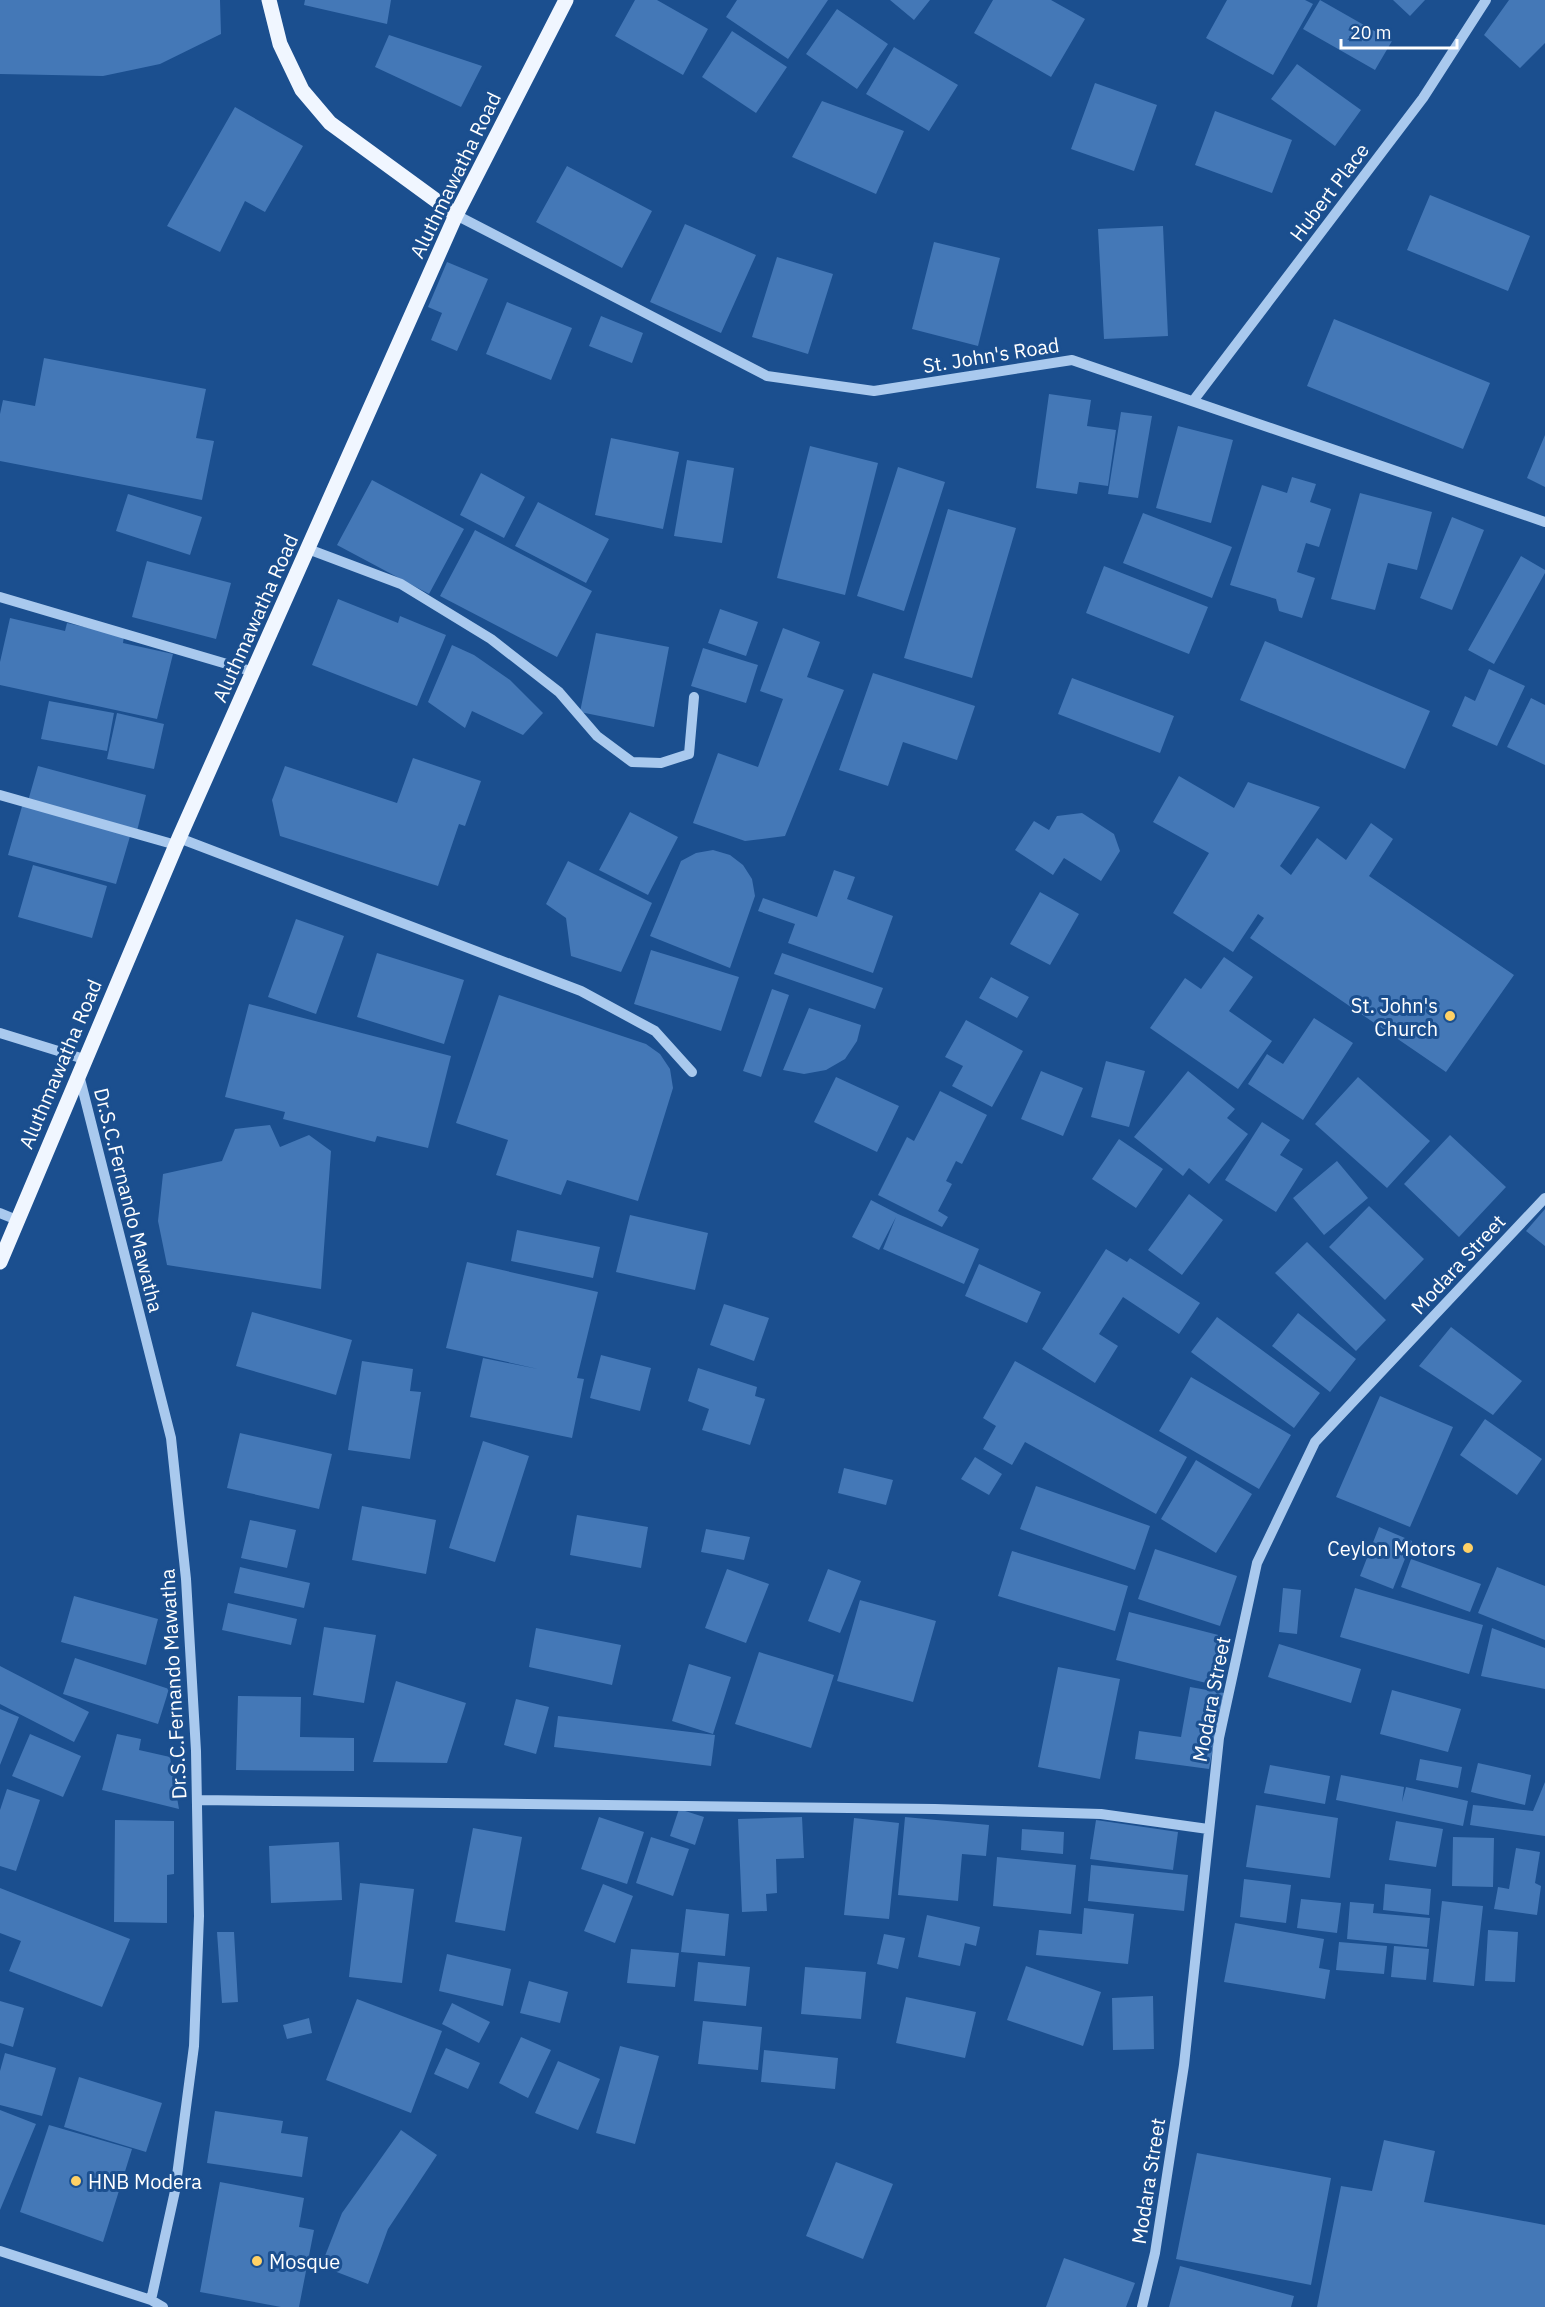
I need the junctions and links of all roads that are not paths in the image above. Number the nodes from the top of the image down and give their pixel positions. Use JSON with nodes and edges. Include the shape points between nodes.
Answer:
{"nodes":[{"id":1,"x":269,"y":0,"type":"edge"},
{"id":2,"x":566,"y":0,"type":"edge"},
{"id":3,"x":1486,"y":0,"type":"edge"},
{"id":4,"x":456,"y":215,"type":"junction"},
{"id":5,"x":1193,"y":401,"type":"junction"},
{"id":6,"x":1545,"y":522,"type":"edge"},
{"id":7,"x":308,"y":549,"type":"junction"},
{"id":8,"x":0,"y":597,"type":"edge"},
{"id":9,"x":254,"y":672,"type":"junction"},
{"id":10,"x":694,"y":697,"type":"dead end"},
{"id":11,"x":0,"y":795,"type":"edge"},
{"id":12,"x":178,"y":842,"type":"junction"},
{"id":13,"x":0,"y":1033,"type":"edge"},
{"id":14,"x":81,"y":1066,"type":"junction"},
{"id":15,"x":692,"y":1072,"type":"dead end"},
{"id":16,"x":1545,"y":1198,"type":"edge"},
{"id":17,"x":0,"y":1213,"type":"edge"},
{"id":18,"x":17,"y":1220,"type":"junction"},
{"id":19,"x":0,"y":1262,"type":"edge"},
{"id":20,"x":198,"y":1800,"type":"junction"},
{"id":21,"x":1208,"y":1828,"type":"junction"},
{"id":22,"x":0,"y":2251,"type":"edge"},
{"id":23,"x":151,"y":2300,"type":"junction"},
{"id":24,"x":163,"y":2307,"type":"edge"},
{"id":25,"x":1142,"y":2307,"type":"edge"}],
"edges":[{"from":1,"to":4,"type":"main road","via":[[280,44],[302,90],[330,123]]},
{"from":2,"to":4,"type":"main road","name":"Aluthmawatha Road"},
{"from":3,"to":5,"type":"street","name":"Hubert Place","via":[[1423,98]]},
{"from":4,"to":5,"type":"street","name":"St. John's Road","via":[[767,376],[874,391],[1072,360]]},
{"from":4,"to":7,"type":"main road","name":"Aluthmawatha Road"},
{"from":5,"to":6,"type":"street","name":"St. John's Road"},
{"from":7,"to":9,"type":"main road","name":"Aluthmawatha Road"},
{"from":7,"to":10,"type":"street","via":[[401,584],[491,639],[559,692],[597,736],[632,762],[662,763],[690,754]]},
{"from":8,"to":9,"type":"street"},
{"from":9,"to":12,"type":"main road","name":"Aluthmawatha Road"},
{"from":11,"to":12,"type":"street"},
{"from":12,"to":14,"type":"main road","name":"Aluthmawatha Road"},
{"from":12,"to":15,"type":"street","via":[[581,991],[655,1031]]},
{"from":13,"to":14,"type":"street"},
{"from":14,"to":18,"type":"main road","name":"Aluthmawatha Road"},
{"from":14,"to":20,"type":"street","name":"Dr.S.C.Fernando Mawatha","via":[[171,1438],[186,1580]]},
{"from":16,"to":21,"type":"street","name":"Modara Street","via":[[1315,1442],[1257,1563],[1219,1737]]},
{"from":17,"to":18,"type":"street"},
{"from":18,"to":19,"type":"main road","name":"Aluthmawatha Road"},
{"from":20,"to":21,"type":"street","via":[[935,1809],[1101,1814]]},
{"from":20,"to":23,"type":"street","name":"Dr.S.C.Fernando Mawatha","via":[[194,2046],[175,2191]]},
{"from":21,"to":25,"type":"street","name":"Modara Street","via":[[1184,2065],[1155,2253]]},
{"from":22,"to":23,"type":"street"},
{"from":23,"to":24,"type":"street"}]}
